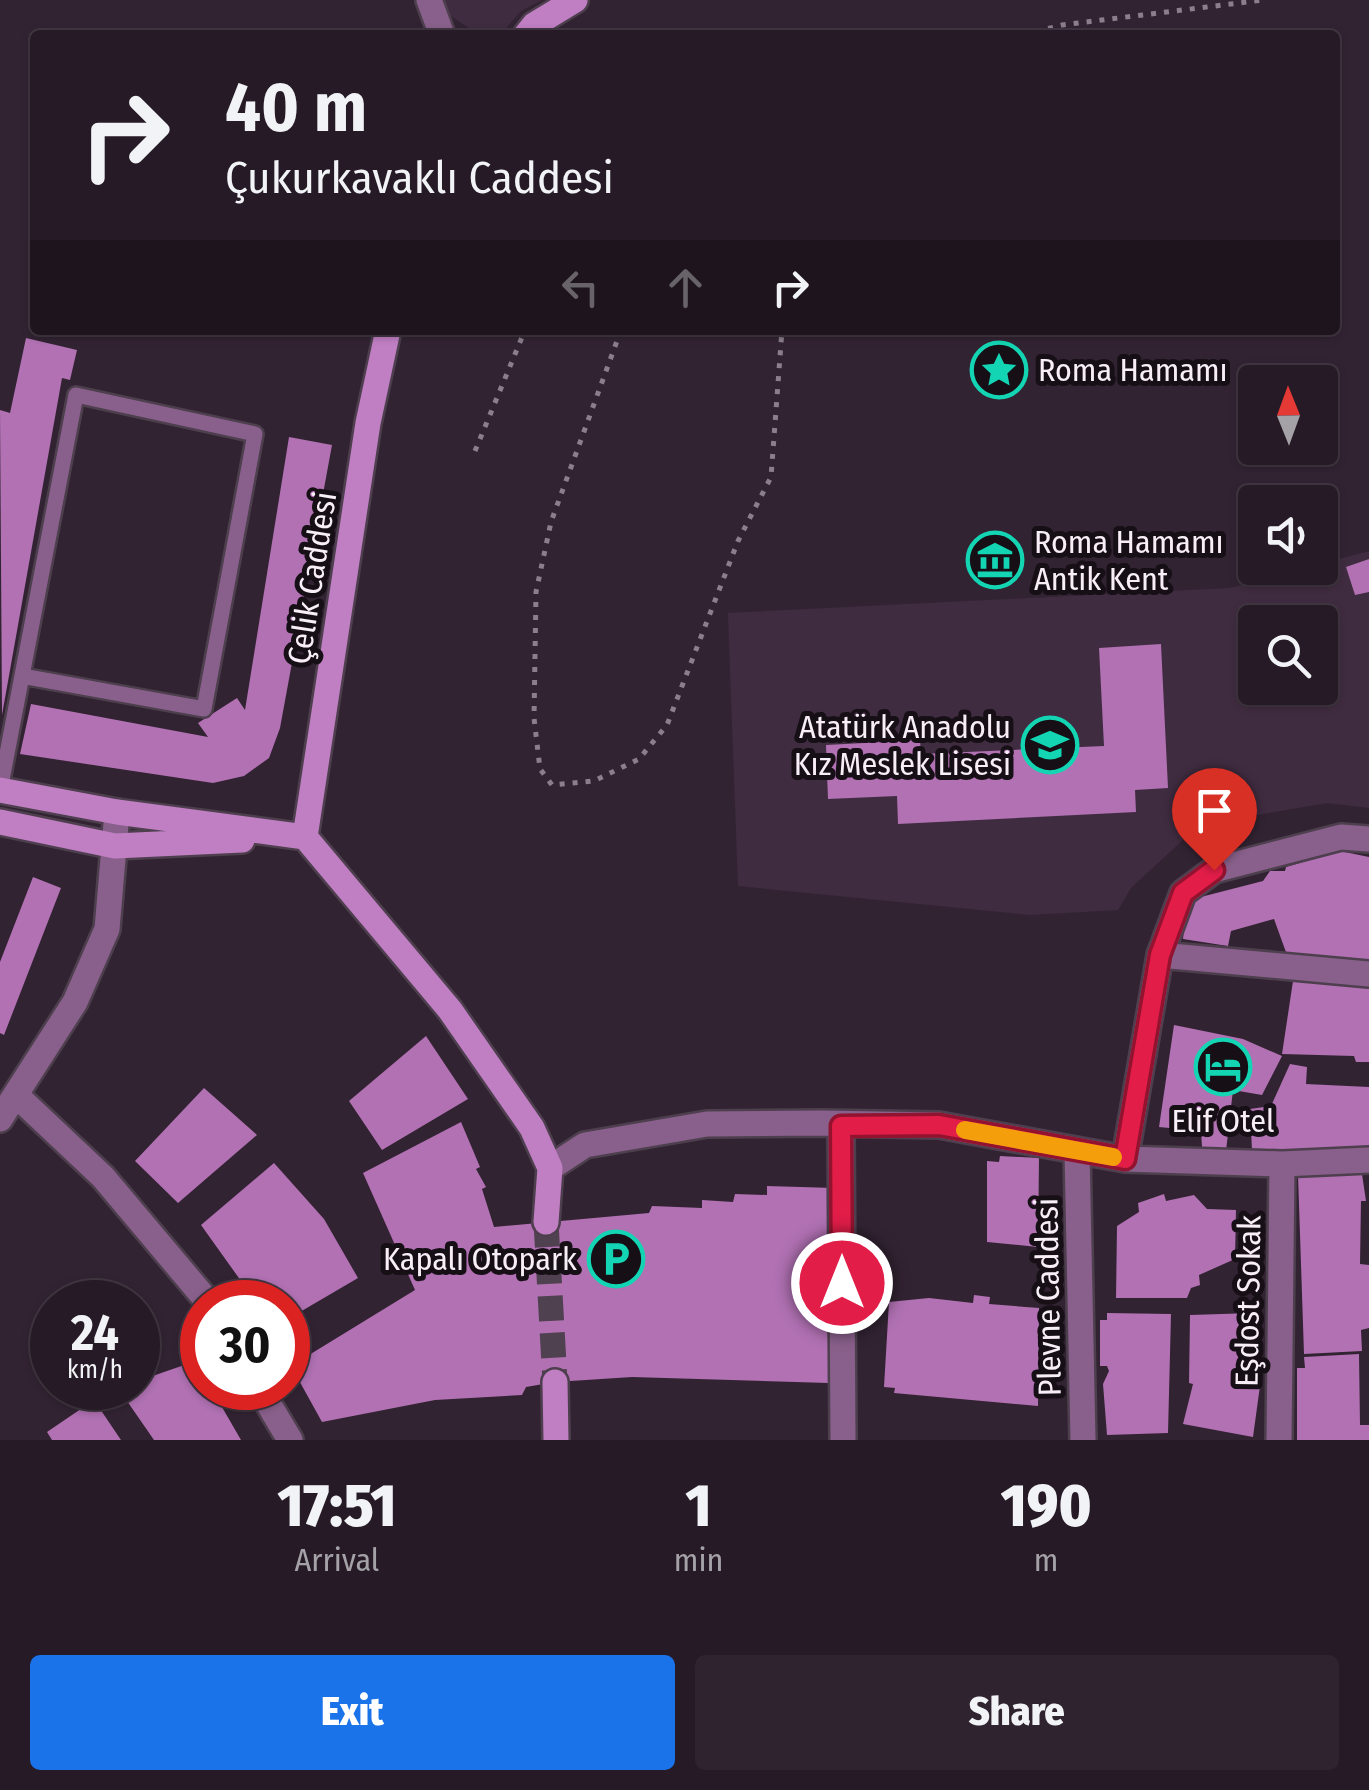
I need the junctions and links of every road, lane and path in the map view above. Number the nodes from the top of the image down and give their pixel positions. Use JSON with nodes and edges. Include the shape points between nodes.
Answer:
{"nodes":[{"id":1,"x":428,"y":0,"type":"edge"},
{"id":2,"x":575,"y":0,"type":"edge"},
{"id":3,"x":1263,"y":0,"type":"edge"},
{"id":4,"x":440,"y":30,"type":"edge"},
{"id":5,"x":530,"y":30,"type":"edge"},
{"id":6,"x":1043,"y":30,"type":"edge"},
{"id":7,"x":387,"y":335,"type":"edge"},
{"id":8,"x":524,"y":335,"type":"edge"},
{"id":9,"x":620,"y":335,"type":"edge"},
{"id":10,"x":782,"y":335,"type":"edge"},
{"id":11,"x":475,"y":451,"type":"dead end"},
{"id":12,"x":22,"y":676,"type":"junction"},
{"id":13,"x":0,"y":790,"type":"edge"},
{"id":14,"x":117,"y":812,"type":"junction"},
{"id":15,"x":0,"y":822,"type":"edge"},
{"id":16,"x":304,"y":836,"type":"junction"},
{"id":17,"x":1369,"y":839,"type":"edge"},
{"id":18,"x":115,"y":846,"type":"junction"},
{"id":19,"x":1160,"y":955,"type":"junction"},
{"id":20,"x":1369,"y":974,"type":"edge"},
{"id":21,"x":16,"y":1096,"type":"junction"},
{"id":22,"x":0,"y":1119,"type":"edge"},
{"id":23,"x":841,"y":1126,"type":"junction"},
{"id":24,"x":1078,"y":1152,"type":"junction"},
{"id":25,"x":1125,"y":1159,"type":"junction"},
{"id":26,"x":1369,"y":1160,"type":"edge"},
{"id":27,"x":1282,"y":1164,"type":"junction"},
{"id":28,"x":550,"y":1168,"type":"junction"},
{"id":29,"x":546,"y":1222,"type":"tunnel mouth"},
{"id":30,"x":189,"y":1280,"type":"edge"},
{"id":31,"x":554,"y":1382,"type":"tunnel mouth"},
{"id":32,"x":272,"y":1410,"type":"edge"},
{"id":33,"x":290,"y":1440,"type":"edge"},
{"id":34,"x":556,"y":1440,"type":"edge"},
{"id":35,"x":843,"y":1440,"type":"edge"},
{"id":36,"x":1083,"y":1440,"type":"edge"},
{"id":37,"x":1280,"y":1440,"type":"edge"}],
"edges":[{"from":1,"to":4,"type":"street"},
{"from":2,"to":5,"type":"street"},
{"from":3,"to":6,"type":"path"},
{"from":7,"to":16,"type":"street","name":"Çelik Caddesi"},
{"from":8,"to":11,"type":"path"},
{"from":9,"to":10,"type":"path","via":[[551,522],[536,592],[534,718],[540,768],[552,784],[594,781],[639,759],[666,725],[738,541],[771,477]]},
{"from":12,"to":12,"type":"lane","via":[[76,395],[255,434],[204,709]]},
{"from":12,"to":13,"type":"lane"},
{"from":13,"to":14,"type":"street"},
{"from":14,"to":16,"type":"street"},
{"from":14,"to":18,"type":"street"},
{"from":15,"to":18,"type":"street"},
{"from":16,"to":18,"type":"street"},
{"from":16,"to":28,"type":"street","via":[[450,1010],[532,1128]]},
{"from":17,"to":19,"type":"street","via":[[1341,836],[1214,870],[1183,893]]},
{"from":18,"to":21,"type":"street","via":[[106,929],[75,1002]]},
{"from":19,"to":20,"type":"street"},
{"from":19,"to":25,"type":"street"},
{"from":21,"to":22,"type":"street"},
{"from":21,"to":30,"type":"street","via":[[102,1177]]},
{"from":23,"to":24,"type":"street","via":[[939,1125]]},
{"from":23,"to":28,"type":"street","via":[[708,1124],[585,1145]]},
{"from":23,"to":35,"type":"street"},
{"from":24,"to":25,"type":"street"},
{"from":24,"to":36,"type":"street","name":"Plevne Caddesi"},
{"from":25,"to":27,"type":"street"},
{"from":26,"to":27,"type":"street"},
{"from":27,"to":37,"type":"street","name":"Eşdost Sokak"},
{"from":28,"to":29,"type":"street"},
{"from":31,"to":34,"type":"street"},
{"from":32,"to":33,"type":"street"}]}
